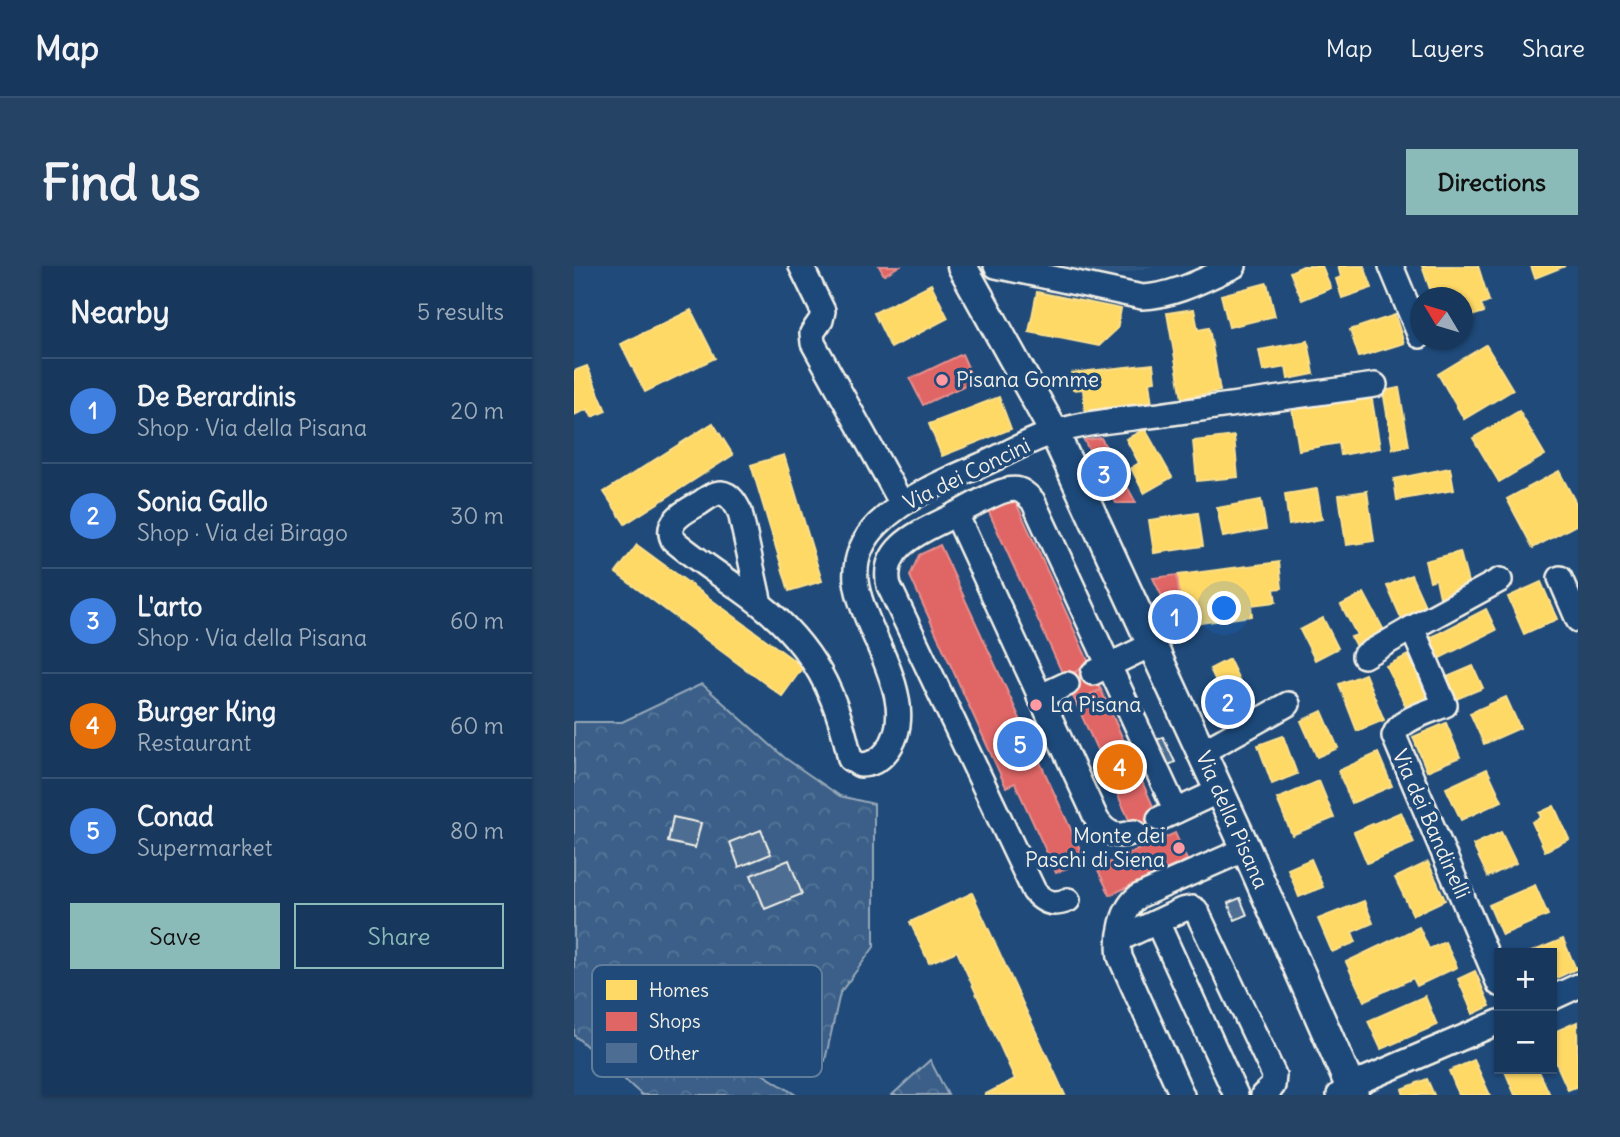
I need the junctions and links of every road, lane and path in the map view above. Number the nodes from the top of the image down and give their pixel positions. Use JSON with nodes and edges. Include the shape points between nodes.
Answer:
{"nodes":[{"id":1,"x":801,"y":266,"type":"edge"},
{"id":2,"x":962,"y":266,"type":"edge"},
{"id":3,"x":996,"y":266,"type":"edge"},
{"id":4,"x":1234,"y":266,"type":"edge"},
{"id":5,"x":1391,"y":266,"type":"edge"},
{"id":6,"x":1410,"y":311,"type":"edge"},
{"id":7,"x":1375,"y":385,"type":"dead end"},
{"id":8,"x":1054,"y":432,"type":"junction"},
{"id":9,"x":902,"y":504,"type":"junction"},
{"id":10,"x":956,"y":514,"type":"junction"},
{"id":11,"x":1560,"y":578,"type":"dead end"},
{"id":12,"x":1500,"y":580,"type":"dead end"},
{"id":13,"x":760,"y":604,"type":"junction"},
{"id":14,"x":1578,"y":620,"type":"edge"},
{"id":15,"x":1412,"y":628,"type":"junction"},
{"id":16,"x":1153,"y":644,"type":"junction"},
{"id":17,"x":1364,"y":656,"type":"dead end"},
{"id":18,"x":1101,"y":669,"type":"junction"},
{"id":19,"x":1067,"y":684,"type":"dead end"},
{"id":20,"x":1040,"y":697,"type":"junction"},
{"id":21,"x":1288,"y":704,"type":"dead end"},
{"id":22,"x":1202,"y":752,"type":"junction"},
{"id":23,"x":1219,"y":791,"type":"junction"},
{"id":24,"x":1134,"y":832,"type":"dead end"},
{"id":25,"x":1246,"y":849,"type":"junction"},
{"id":26,"x":1068,"y":900,"type":"dead end"},
{"id":27,"x":1157,"y":922,"type":"junction"},
{"id":28,"x":1120,"y":939,"type":"junction"},
{"id":29,"x":1494,"y":972,"type":"edge"},
{"id":30,"x":1578,"y":986,"type":"edge"},
{"id":31,"x":1557,"y":996,"type":"edge"},
{"id":32,"x":1494,"y":1024,"type":"edge"},
{"id":33,"x":1347,"y":1092,"type":"edge"},
{"id":34,"x":1182,"y":1095,"type":"edge"},
{"id":35,"x":1236,"y":1095,"type":"edge"},
{"id":36,"x":1263,"y":1095,"type":"edge"}],
"edges":[{"from":1,"to":9,"type":"street","via":[[823,311],[812,333],[813,344]]},
{"from":2,"to":8,"type":"main road","name":"Via della Pisana"},
{"from":3,"to":4,"type":"street","via":[[1148,297]]},
{"from":5,"to":6,"type":"street"},
{"from":7,"to":8,"type":"street"},
{"from":8,"to":9,"type":"street","name":"Via dei Concini"},
{"from":8,"to":16,"type":"main road","name":"Via della Pisana"},
{"from":9,"to":13,"type":"street","name":"Via dei Concini","via":[[871,532],[861,548],[856,573],[859,595],[898,702],[894,741],[879,759],[860,765],[850,759],[838,709],[818,667],[785,625]]},
{"from":10,"to":18,"type":"street","via":[[1012,489],[1033,501]]},
{"from":10,"to":20,"type":"street"},
{"from":10,"to":26,"type":"street","via":[[896,550],[888,568],[890,586],[1034,891],[1046,902]]},
{"from":11,"to":14,"type":"street"},
{"from":12,"to":15,"type":"street"},
{"from":13,"to":13,"type":"street","via":[[673,540],[673,523],[683,512],[716,494],[733,499],[740,512]]},
{"from":15,"to":17,"type":"street"},
{"from":15,"to":29,"type":"street","name":"Via dei Bandinelli","via":[[1445,705],[1403,723],[1394,736]]},
{"from":16,"to":18,"type":"street"},
{"from":16,"to":22,"type":"main road","name":"Via della Pisana"},
{"from":18,"to":23,"type":"street","via":[[1168,816]]},
{"from":19,"to":20,"type":"street"},
{"from":20,"to":24,"type":"street","via":[[1101,826],[1117,836]]},
{"from":21,"to":22,"type":"street"},
{"from":22,"to":23,"type":"main road","name":"Via della Pisana"},
{"from":23,"to":25,"type":"main road","name":"Via della Pisana"},
{"from":25,"to":28,"type":"street","via":[[1130,902]]},
{"from":25,"to":33,"type":"main road","name":"Via della Pisana"},
{"from":27,"to":28,"type":"street"},
{"from":27,"to":35,"type":"street"},
{"from":27,"to":36,"type":"street","via":[[1187,908],[1200,915],[1274,1075],[1273,1086]]},
{"from":28,"to":34,"type":"street","via":[[1122,963]]},
{"from":30,"to":31,"type":"street"},
{"from":32,"to":33,"type":"street"}]}
